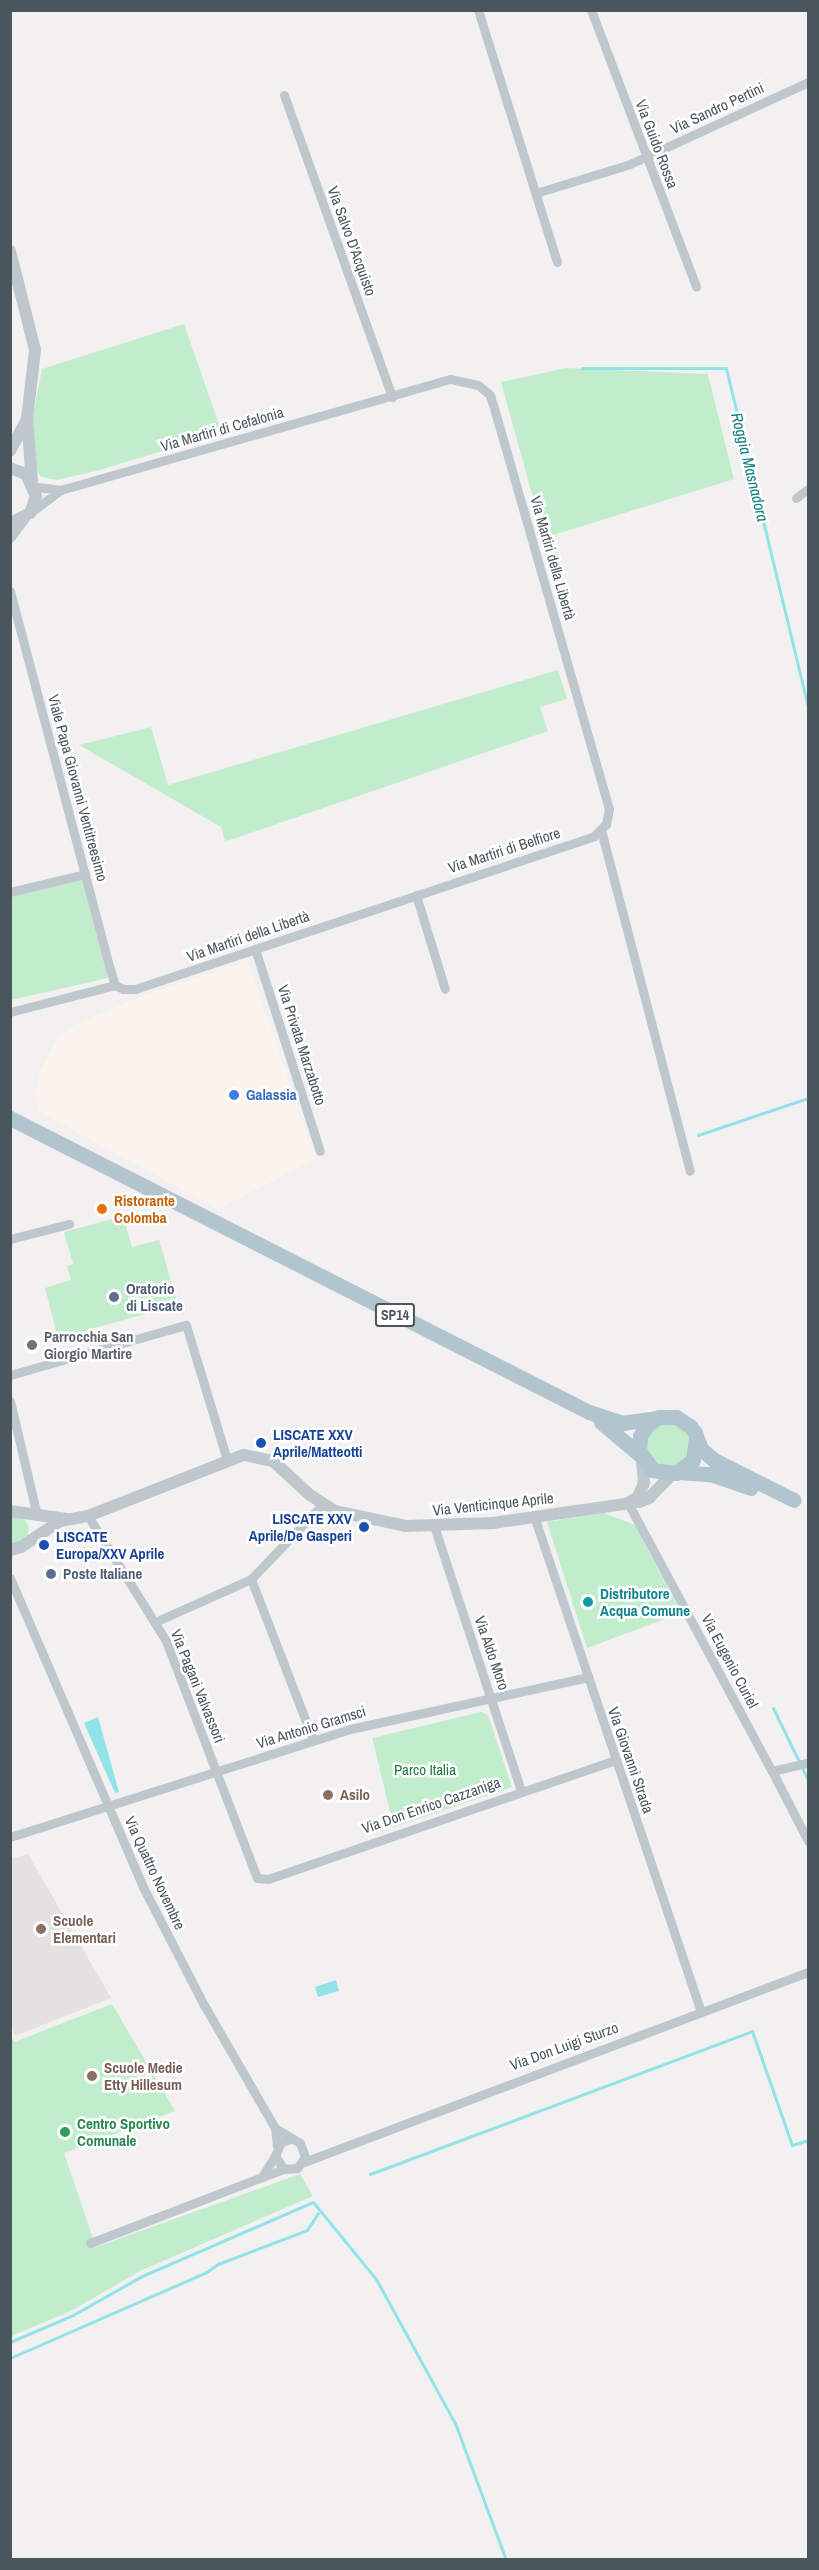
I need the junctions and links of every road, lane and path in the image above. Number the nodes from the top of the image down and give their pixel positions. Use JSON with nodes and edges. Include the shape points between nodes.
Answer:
{"nodes":[{"id":1,"x":478,"y":10,"type":"edge"},
{"id":2,"x":591,"y":10,"type":"edge"},
{"id":3,"x":808,"y":82,"type":"edge"},
{"id":4,"x":284,"y":95,"type":"dead end"},
{"id":5,"x":646,"y":157,"type":"junction"},
{"id":6,"x":536,"y":193,"type":"junction"},
{"id":7,"x":10,"y":251,"type":"edge"},
{"id":8,"x":557,"y":262,"type":"dead end"},
{"id":9,"x":696,"y":287,"type":"dead end"},
{"id":10,"x":392,"y":397,"type":"junction"},
{"id":11,"x":27,"y":419,"type":"junction"},
{"id":12,"x":10,"y":451,"type":"edge"},
{"id":13,"x":10,"y":468,"type":"edge"},
{"id":14,"x":33,"y":484,"type":"junction"},
{"id":15,"x":808,"y":489,"type":"edge"},
{"id":16,"x":61,"y":490,"type":"junction"},
{"id":17,"x":796,"y":498,"type":"dead end"},
{"id":18,"x":27,"y":515,"type":"junction"},
{"id":19,"x":10,"y":524,"type":"edge"},
{"id":20,"x":10,"y":538,"type":"edge"},
{"id":21,"x":10,"y":591,"type":"edge"},
{"id":22,"x":601,"y":830,"type":"junction"},
{"id":23,"x":86,"y":874,"type":"junction"},
{"id":24,"x":10,"y":892,"type":"edge"},
{"id":25,"x":416,"y":895,"type":"junction"},
{"id":26,"x":255,"y":949,"type":"junction"},
{"id":27,"x":119,"y":987,"type":"junction"},
{"id":28,"x":445,"y":989,"type":"dead end"},
{"id":29,"x":10,"y":1012,"type":"edge"},
{"id":30,"x":10,"y":1118,"type":"edge"},
{"id":31,"x":10,"y":1127,"type":"edge"},
{"id":32,"x":320,"y":1151,"type":"dead end"},
{"id":33,"x":690,"y":1171,"type":"dead end"},
{"id":34,"x":202,"y":1217,"type":"junction"},
{"id":35,"x":69,"y":1224,"type":"dead end"},
{"id":36,"x":10,"y":1239,"type":"edge"},
{"id":37,"x":10,"y":1375,"type":"edge"},
{"id":38,"x":10,"y":1401,"type":"edge"},
{"id":39,"x":590,"y":1412,"type":"junction"},
{"id":40,"x":656,"y":1418,"type":"junction"},
{"id":41,"x":696,"y":1438,"type":"junction"},
{"id":42,"x":641,"y":1457,"type":"junction"},
{"id":43,"x":227,"y":1460,"type":"junction"},
{"id":44,"x":675,"y":1473,"type":"junction"},
{"id":45,"x":801,"y":1502,"type":"edge"},
{"id":46,"x":628,"y":1503,"type":"junction"},
{"id":47,"x":323,"y":1504,"type":"junction"},
{"id":48,"x":17,"y":1512,"type":"edge"},
{"id":49,"x":38,"y":1515,"type":"junction"},
{"id":50,"x":88,"y":1516,"type":"junction"},
{"id":51,"x":534,"y":1516,"type":"junction"},
{"id":52,"x":70,"y":1519,"type":"junction"},
{"id":53,"x":434,"y":1526,"type":"junction"},
{"id":54,"x":33,"y":1538,"type":"junction"},
{"id":55,"x":13,"y":1551,"type":"edge"},
{"id":56,"x":10,"y":1578,"type":"edge"},
{"id":57,"x":251,"y":1579,"type":"junction"},
{"id":58,"x":155,"y":1622,"type":"junction"},
{"id":59,"x":588,"y":1677,"type":"junction"},
{"id":60,"x":491,"y":1698,"type":"junction"},
{"id":61,"x":313,"y":1740,"type":"junction"},
{"id":62,"x":616,"y":1760,"type":"junction"},
{"id":63,"x":808,"y":1763,"type":"edge"},
{"id":64,"x":772,"y":1771,"type":"junction"},
{"id":65,"x":215,"y":1772,"type":"junction"},
{"id":66,"x":521,"y":1790,"type":"junction"},
{"id":67,"x":107,"y":1807,"type":"junction"},
{"id":68,"x":10,"y":1837,"type":"edge"},
{"id":69,"x":808,"y":1841,"type":"edge"},
{"id":70,"x":257,"y":1878,"type":"joint"},
{"id":71,"x":808,"y":1972,"type":"edge"},
{"id":72,"x":701,"y":2012,"type":"junction"},
{"id":73,"x":275,"y":2128,"type":"junction"},
{"id":74,"x":291,"y":2139,"type":"junction"},
{"id":75,"x":303,"y":2147,"type":"junction"},
{"id":76,"x":331,"y":2149,"type":"junction"},
{"id":77,"x":276,"y":2151,"type":"junction"},
{"id":78,"x":304,"y":2162,"type":"junction"},
{"id":79,"x":284,"y":2169,"type":"junction"},
{"id":80,"x":262,"y":2177,"type":"junction"},
{"id":81,"x":90,"y":2243,"type":"dead end"}],
"edges":[{"from":1,"to":6,"type":"street"},
{"from":2,"to":5,"type":"street","name":"Via Guido Rossa"},
{"from":3,"to":5,"type":"street","name":"Via Sandro Pertini"},
{"from":4,"to":10,"type":"street","name":"Via Salvo D'Acquisto"},
{"from":5,"to":6,"type":"street","name":"Via Sandro Pertini"},
{"from":5,"to":9,"type":"street","name":"Via Guido Rossa"},
{"from":6,"to":8,"type":"street"},
{"from":7,"to":11,"type":"street","via":[[35,350]]},
{"from":10,"to":16,"type":"street","name":"Via Martiri di Cefalonia"},
{"from":10,"to":22,"type":"street","name":"Via Martiri della Libertà","via":[[459,378],[490,395],[609,809]]},
{"from":11,"to":12,"type":"street"},
{"from":11,"to":14,"type":"street"},
{"from":13,"to":14,"type":"street"},
{"from":14,"to":16,"type":"street","name":"Via Martiri di Cefalonia"},
{"from":14,"to":18,"type":"street","via":[[34,505]]},
{"from":15,"to":17,"type":"street"},
{"from":16,"to":18,"type":"street","name":"Via Martiri di Cefalonia"},
{"from":18,"to":19,"type":"street"},
{"from":18,"to":20,"type":"street"},
{"from":21,"to":23,"type":"street","name":"Viale Papa Giovanni Ventitreesimo"},
{"from":22,"to":25,"type":"street","name":"Via Martiri di Belfiore"},
{"from":22,"to":33,"type":"street"},
{"from":23,"to":24,"type":"street"},
{"from":23,"to":27,"type":"street","name":"Viale Papa Giovanni Ventitreesimo"},
{"from":25,"to":26,"type":"street","name":"Via Martiri della Libertà"},
{"from":25,"to":28,"type":"street"},
{"from":26,"to":27,"type":"street","name":"Via Martiri della Libertà","via":[[135,989]]},
{"from":26,"to":32,"type":"street","name":"Via Privata Marzabotto"},
{"from":27,"to":29,"type":"street","name":"Via Martiri della Libertà"},
{"from":30,"to":34,"type":"main road","number":"SP14"},
{"from":31,"to":34,"type":"main road","number":"SP14"},
{"from":34,"to":39,"type":"main road","number":"SP14"},
{"from":35,"to":36,"type":"street"},
{"from":37,"to":43,"type":"street","via":[[186,1325]]},
{"from":38,"to":49,"type":"street"},
{"from":39,"to":40,"type":"main road","number":"SP14","via":[[622,1423]]},
{"from":39,"to":42,"type":"main road","number":"SP14"},
{"from":40,"to":41,"type":"main road","number":"SP14","via":[[680,1419]]},
{"from":40,"to":42,"type":"main road","via":[[641,1434]]},
{"from":41,"to":44,"type":"main road","via":[[694,1459]]},
{"from":41,"to":45,"type":"main road","number":"SP14","via":[[701,1449],[714,1460]]},
{"from":42,"to":44,"type":"main road","number":"SP14","via":[[654,1471]]},
{"from":42,"to":46,"type":"street","via":[[644,1483],[638,1497]]},
{"from":43,"to":47,"type":"street","name":"Via Venticinque Aprile","via":[[248,1455],[267,1458]]},
{"from":43,"to":50,"type":"street","name":"Via Venticinque Aprile"},
{"from":44,"to":45,"type":"main road","number":"SP14","via":[[710,1474]]},
{"from":44,"to":46,"type":"street","name":"Via Venticinque Aprile","via":[[648,1499]]},
{"from":46,"to":51,"type":"street","name":"Via Venticinque Aprile"},
{"from":46,"to":64,"type":"street","name":"Via Eugenio Curiel"},
{"from":47,"to":53,"type":"street","name":"Via Venticinque Aprile","via":[[370,1520]]},
{"from":47,"to":57,"type":"street"},
{"from":48,"to":49,"type":"street","name":"Via Venticinque Aprile"},
{"from":48,"to":54,"type":"street","via":[[34,1525]]},
{"from":49,"to":52,"type":"street","name":"Via Venticinque Aprile"},
{"from":49,"to":54,"type":"street"},
{"from":50,"to":52,"type":"street","name":"Via Venticinque Aprile"},
{"from":50,"to":58,"type":"street","name":"Via Pagani Valvassori"},
{"from":51,"to":53,"type":"street","name":"Via Venticinque Aprile"},
{"from":51,"to":59,"type":"street","name":"Via Giovanni Strada"},
{"from":52,"to":54,"type":"street","name":"Via Venticinque Aprile","via":[[57,1522]]},
{"from":53,"to":60,"type":"street","name":"Via Aldo Moro"},
{"from":54,"to":55,"type":"street","name":"Via Venticinque Aprile"},
{"from":56,"to":67,"type":"street","name":"Via Quattro Novembre"},
{"from":57,"to":58,"type":"street"},
{"from":57,"to":61,"type":"street"},
{"from":58,"to":65,"type":"street","name":"Via Pagani Valvassori","via":[[176,1663]]},
{"from":59,"to":60,"type":"street","name":"Via Antonio Gramsci"},
{"from":59,"to":62,"type":"street","name":"Via Giovanni Strada"},
{"from":60,"to":61,"type":"street","name":"Via Antonio Gramsci"},
{"from":60,"to":66,"type":"street","name":"Via Aldo Moro"},
{"from":61,"to":65,"type":"street","name":"Via Antonio Gramsci"},
{"from":62,"to":66,"type":"street","name":"Via Don Enrico Cazzaniga"},
{"from":62,"to":72,"type":"street","name":"Via Giovanni Strada"},
{"from":63,"to":64,"type":"street"},
{"from":64,"to":69,"type":"street","name":"Via Eugenio Curiel"},
{"from":65,"to":67,"type":"street","name":"Via Antonio Gramsci"},
{"from":65,"to":70,"type":"street","name":"Via Pagani Valvassori"},
{"from":66,"to":70,"type":"street","name":"Via Don Enrico Cazzaniga","via":[[268,1878]]},
{"from":67,"to":68,"type":"street","name":"Via Antonio Gramsci"},
{"from":67,"to":73,"type":"street","name":"Via Quattro Novembre","via":[[173,1947]]},
{"from":71,"to":72,"type":"street","name":"Via Don Luigi Sturzo"},
{"from":72,"to":76,"type":"street","name":"Via Don Luigi Sturzo"},
{"from":73,"to":74,"type":"street","name":"Via Quattro Novembre"},
{"from":73,"to":77,"type":"street","name":"Via Quattro Novembre"},
{"from":74,"to":75,"type":"street"},
{"from":74,"to":77,"type":"street"},
{"from":75,"to":76,"type":"street","name":"Via Don Luigi Sturzo"},
{"from":75,"to":78,"type":"street"},
{"from":76,"to":78,"type":"street","name":"Via Don Luigi Sturzo"},
{"from":77,"to":79,"type":"street"},
{"from":77,"to":80,"type":"street"},
{"from":78,"to":79,"type":"street","via":[[297,2168]]},
{"from":79,"to":80,"type":"street"},
{"from":80,"to":81,"type":"street"}]}
